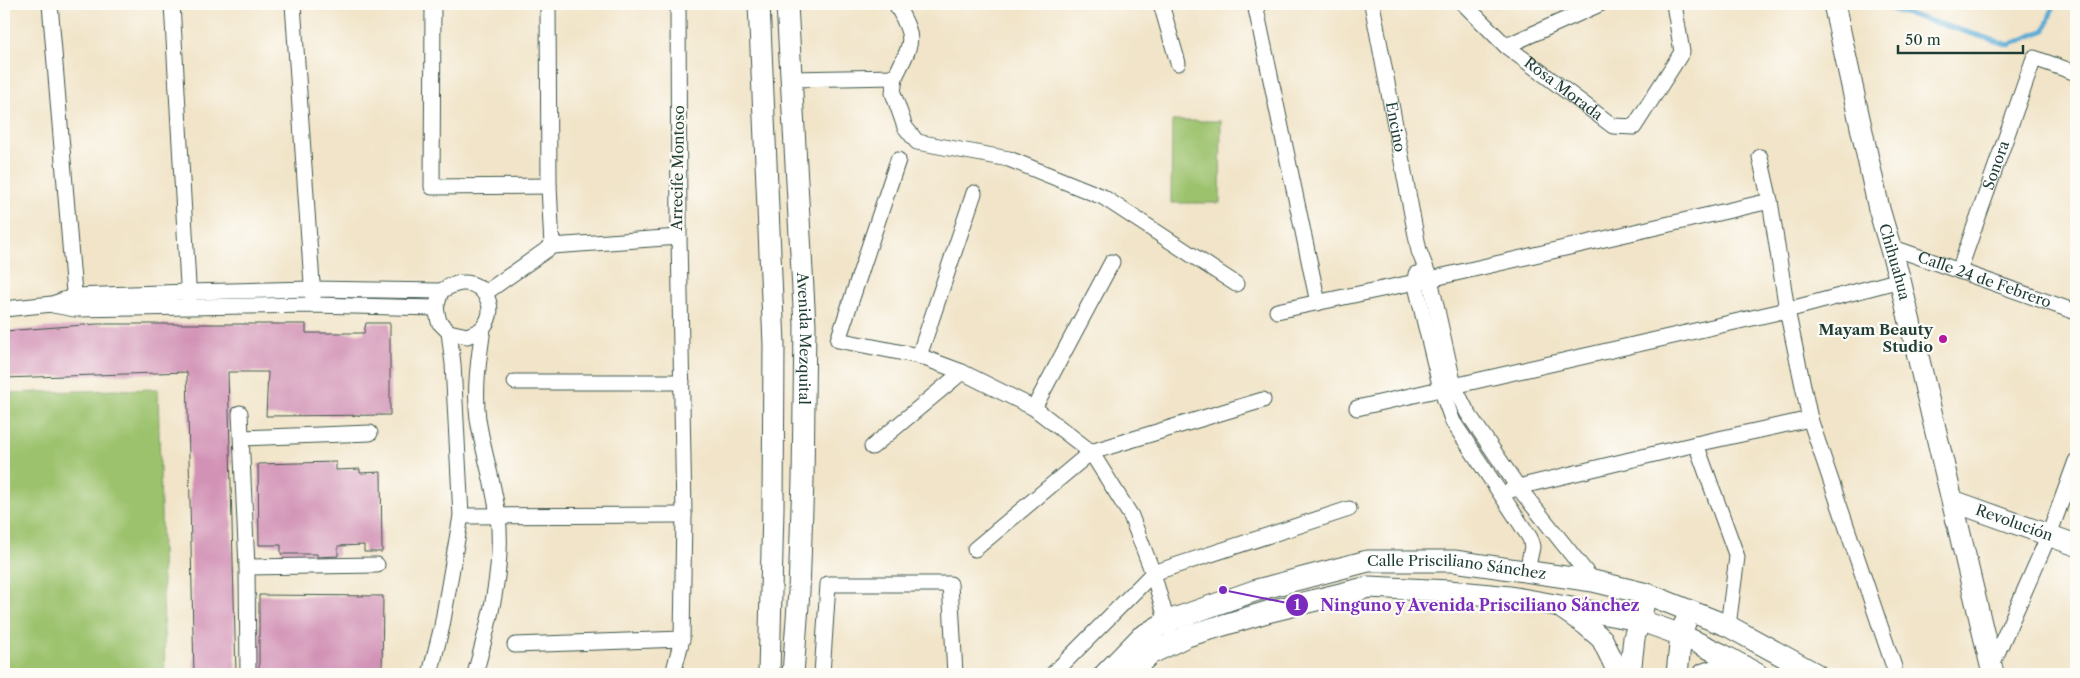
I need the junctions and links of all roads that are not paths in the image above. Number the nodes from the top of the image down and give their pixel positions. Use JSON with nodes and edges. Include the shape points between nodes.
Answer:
{"nodes":[{"id":1,"x":50,"y":4,"type":"edge"},
{"id":2,"x":172,"y":4,"type":"edge"},
{"id":3,"x":293,"y":4,"type":"edge"},
{"id":4,"x":433,"y":4,"type":"edge"},
{"id":5,"x":548,"y":4,"type":"edge"},
{"id":6,"x":678,"y":4,"type":"edge"},
{"id":7,"x":759,"y":4,"type":"edge"},
{"id":8,"x":787,"y":4,"type":"edge"},
{"id":9,"x":896,"y":4,"type":"edge"},
{"id":10,"x":1161,"y":4,"type":"edge"},
{"id":11,"x":1255,"y":4,"type":"edge"},
{"id":12,"x":1372,"y":4,"type":"edge"},
{"id":13,"x":1464,"y":4,"type":"edge"},
{"id":14,"x":1600,"y":4,"type":"edge"},
{"id":15,"x":1674,"y":4,"type":"edge"},
{"id":16,"x":1834,"y":4,"type":"edge"},
{"id":17,"x":1506,"y":46,"type":"junction"},
{"id":18,"x":1178,"y":63,"type":"dead end"},
{"id":19,"x":2076,"y":73,"type":"edge"},
{"id":20,"x":895,"y":77,"type":"junction"},
{"id":21,"x":791,"y":78,"type":"junction"},
{"id":22,"x":1760,"y":157,"type":"dead end"},
{"id":23,"x":898,"y":160,"type":"dead end"},
{"id":24,"x":549,"y":186,"type":"junction"},
{"id":25,"x":974,"y":193,"type":"dead end"},
{"id":26,"x":1770,"y":200,"type":"junction"},
{"id":27,"x":679,"y":237,"type":"junction"},
{"id":28,"x":552,"y":246,"type":"junction"},
{"id":29,"x":1891,"y":247,"type":"junction"},
{"id":30,"x":1419,"y":251,"type":"junction"},
{"id":31,"x":1112,"y":262,"type":"dead end"},
{"id":32,"x":1960,"y":271,"type":"junction"},
{"id":33,"x":1430,"y":279,"type":"junction"},
{"id":34,"x":1900,"y":280,"type":"junction"},
{"id":35,"x":1415,"y":282,"type":"junction"},
{"id":36,"x":1236,"y":284,"type":"dead end"},
{"id":37,"x":312,"y":289,"type":"junction"},
{"id":38,"x":441,"y":291,"type":"junction"},
{"id":39,"x":188,"y":292,"type":"junction"},
{"id":40,"x":485,"y":293,"type":"junction"},
{"id":41,"x":75,"y":303,"type":"junction"},
{"id":42,"x":1318,"y":303,"type":"junction"},
{"id":43,"x":313,"y":305,"type":"junction"},
{"id":44,"x":189,"y":307,"type":"junction"},
{"id":45,"x":436,"y":308,"type":"junction"},
{"id":46,"x":4,"y":309,"type":"edge"},
{"id":47,"x":1787,"y":310,"type":"junction"},
{"id":48,"x":1277,"y":311,"type":"dead end"},
{"id":49,"x":2076,"y":312,"type":"edge"},
{"id":50,"x":483,"y":328,"type":"junction"},
{"id":51,"x":449,"y":332,"type":"junction"},
{"id":52,"x":919,"y":356,"type":"junction"},
{"id":53,"x":962,"y":372,"type":"junction"},
{"id":54,"x":515,"y":382,"type":"dead end"},
{"id":55,"x":682,"y":382,"type":"junction"},
{"id":56,"x":1448,"y":388,"type":"junction"},
{"id":57,"x":1262,"y":400,"type":"dead end"},
{"id":58,"x":1034,"y":408,"type":"junction"},
{"id":59,"x":1357,"y":408,"type":"dead end"},
{"id":60,"x":240,"y":414,"type":"dead end"},
{"id":61,"x":1810,"y":419,"type":"junction"},
{"id":62,"x":370,"y":433,"type":"dead end"},
{"id":63,"x":242,"y":438,"type":"junction"},
{"id":64,"x":1696,"y":444,"type":"junction"},
{"id":65,"x":872,"y":447,"type":"dead end"},
{"id":66,"x":1091,"y":452,"type":"junction"},
{"id":67,"x":2076,"y":461,"type":"edge"},
{"id":68,"x":1518,"y":487,"type":"junction"},
{"id":69,"x":1501,"y":496,"type":"junction"},
{"id":70,"x":1953,"y":501,"type":"junction"},
{"id":71,"x":1349,"y":510,"type":"dead end"},
{"id":72,"x":684,"y":515,"type":"junction"},
{"id":73,"x":461,"y":516,"type":"junction"},
{"id":74,"x":498,"y":516,"type":"junction"},
{"id":75,"x":2049,"y":535,"type":"junction"},
{"id":76,"x":2076,"y":545,"type":"edge"},
{"id":77,"x":975,"y":549,"type":"dead end"},
{"id":78,"x":377,"y":564,"type":"dead end"},
{"id":79,"x":247,"y":567,"type":"junction"},
{"id":80,"x":1527,"y":571,"type":"junction"},
{"id":81,"x":1154,"y":572,"type":"junction"},
{"id":82,"x":1593,"y":581,"type":"junction"},
{"id":83,"x":1647,"y":594,"type":"junction"},
{"id":84,"x":1556,"y":605,"type":"junction"},
{"id":85,"x":1689,"y":610,"type":"junction"},
{"id":86,"x":1639,"y":620,"type":"junction"},
{"id":87,"x":1728,"y":626,"type":"junction"},
{"id":88,"x":1170,"y":631,"type":"junction"},
{"id":89,"x":1681,"y":635,"type":"junction"},
{"id":90,"x":682,"y":639,"type":"junction"},
{"id":91,"x":515,"y":645,"type":"dead end"},
{"id":92,"x":1894,"y":667,"type":"dead end"},
{"id":93,"x":1750,"y":670,"type":"edge"},
{"id":94,"x":1993,"y":670,"type":"edge"},
{"id":95,"x":248,"y":674,"type":"edge"},
{"id":96,"x":430,"y":674,"type":"edge"},
{"id":97,"x":476,"y":674,"type":"edge"},
{"id":98,"x":673,"y":674,"type":"edge"},
{"id":99,"x":769,"y":674,"type":"edge"},
{"id":100,"x":793,"y":674,"type":"edge"},
{"id":101,"x":822,"y":674,"type":"edge"},
{"id":102,"x":955,"y":674,"type":"edge"},
{"id":103,"x":1053,"y":674,"type":"edge"},
{"id":104,"x":1105,"y":674,"type":"edge"},
{"id":105,"x":1129,"y":674,"type":"edge"},
{"id":106,"x":1619,"y":674,"type":"edge"},
{"id":107,"x":1630,"y":674,"type":"edge"},
{"id":108,"x":1677,"y":674,"type":"edge"},
{"id":109,"x":1704,"y":674,"type":"edge"},
{"id":110,"x":1816,"y":674,"type":"edge"}],
"edges":[{"from":1,"to":41,"type":"street"},
{"from":2,"to":39,"type":"street"},
{"from":3,"to":37,"type":"street"},
{"from":4,"to":24,"type":"street","via":[[432,187]]},
{"from":5,"to":24,"type":"street"},
{"from":6,"to":27,"type":"street","name":"Arrecife Montoso"},
{"from":7,"to":99,"type":"street","name":"Avenida Mezquital","via":[[774,344]]},
{"from":8,"to":21,"type":"street","name":"Avenida Mezquital"},
{"from":9,"to":20,"type":"street","via":[[911,39]]},
{"from":10,"to":18,"type":"street"},
{"from":11,"to":42,"type":"street"},
{"from":12,"to":30,"type":"street","name":"Encino"},
{"from":13,"to":17,"type":"street","name":"Rosa Morada"},
{"from":14,"to":17,"type":"street"},
{"from":15,"to":17,"type":"street","name":"Rosa Morada","via":[[1682,52],[1634,128],[1614,126]]},
{"from":16,"to":29,"type":"street","name":"Chihuahua","via":[[1879,209]]},
{"from":19,"to":32,"type":"street","name":"Sonora","via":[[2034,58]]},
{"from":20,"to":21,"type":"street"},
{"from":20,"to":36,"type":"street","via":[[893,94],[905,128],[917,142],[1010,159],[1103,197]]},
{"from":21,"to":100,"type":"street","name":"Avenida Mezquital","via":[[805,325],[803,489]]},
{"from":22,"to":26,"type":"street"},
{"from":23,"to":52,"type":"street","via":[[838,340]]},
{"from":24,"to":28,"type":"street"},
{"from":25,"to":52,"type":"street"},
{"from":26,"to":33,"type":"street"},
{"from":26,"to":47,"type":"street"},
{"from":27,"to":28,"type":"street","name":"Arrecife Montoso"},
{"from":27,"to":55,"type":"street"},
{"from":28,"to":40,"type":"street"},
{"from":29,"to":32,"type":"street","name":"Calle 24 de Febrero"},
{"from":29,"to":34,"type":"street","name":"Chihuahua"},
{"from":30,"to":33,"type":"street"},
{"from":30,"to":35,"type":"street"},
{"from":31,"to":58,"type":"street"},
{"from":32,"to":49,"type":"street","name":"Calle 24 de Febrero"},
{"from":33,"to":35,"type":"street"},
{"from":33,"to":56,"type":"street"},
{"from":34,"to":47,"type":"street"},
{"from":34,"to":70,"type":"street","name":"Chihuahua"},
{"from":35,"to":42,"type":"street"},
{"from":35,"to":56,"type":"street"},
{"from":37,"to":38,"type":"street"},
{"from":37,"to":39,"type":"street"},
{"from":37,"to":43,"type":"street"},
{"from":38,"to":40,"type":"street","via":[[464,283]]},
{"from":38,"to":45,"type":"street"},
{"from":39,"to":41,"type":"street"},
{"from":39,"to":44,"type":"street"},
{"from":40,"to":50,"type":"street","via":[[490,304],[489,317]]},
{"from":41,"to":44,"type":"street"},
{"from":41,"to":46,"type":"street"},
{"from":42,"to":48,"type":"street"},
{"from":43,"to":44,"type":"street"},
{"from":43,"to":45,"type":"street"},
{"from":45,"to":51,"type":"street","via":[[439,322]]},
{"from":47,"to":56,"type":"street"},
{"from":47,"to":61,"type":"street"},
{"from":50,"to":51,"type":"street","via":[[467,336]]},
{"from":50,"to":74,"type":"street","via":[[476,381],[478,418]]},
{"from":51,"to":73,"type":"street"},
{"from":52,"to":53,"type":"street"},
{"from":53,"to":58,"type":"street"},
{"from":53,"to":65,"type":"street"},
{"from":54,"to":55,"type":"street"},
{"from":55,"to":72,"type":"street"},
{"from":56,"to":59,"type":"street"},
{"from":56,"to":68,"type":"street"},
{"from":56,"to":69,"type":"street","via":[[1453,422]]},
{"from":57,"to":66,"type":"street"},
{"from":58,"to":66,"type":"street"},
{"from":60,"to":63,"type":"street"},
{"from":61,"to":64,"type":"street"},
{"from":61,"to":92,"type":"street"},
{"from":62,"to":63,"type":"street"},
{"from":63,"to":79,"type":"street"},
{"from":64,"to":68,"type":"street"},
{"from":64,"to":87,"type":"street","via":[[1737,557]]},
{"from":66,"to":77,"type":"street"},
{"from":66,"to":81,"type":"street","via":[[1131,516]]},
{"from":67,"to":75,"type":"street","name":"Chihuahua"},
{"from":68,"to":69,"type":"street"},
{"from":68,"to":82,"type":"street"},
{"from":69,"to":80,"type":"street","via":[[1530,538],[1532,547]]},
{"from":70,"to":75,"type":"street","name":"Revolución"},
{"from":70,"to":94,"type":"street","name":"Chihuahua"},
{"from":71,"to":81,"type":"street"},
{"from":72,"to":74,"type":"street"},
{"from":72,"to":90,"type":"street"},
{"from":73,"to":74,"type":"street"},
{"from":73,"to":96,"type":"street","via":[[442,626]]},
{"from":74,"to":97,"type":"street","via":[[499,560],[492,611]]},
{"from":75,"to":76,"type":"street","name":"Revolución"},
{"from":75,"to":94,"type":"street","name":"Chihuahua"},
{"from":78,"to":79,"type":"street"},
{"from":79,"to":95,"type":"street"},
{"from":80,"to":82,"type":"street","name":"Calle Prisciliano Sánchez"},
{"from":80,"to":88,"type":"street","name":"Calle Prisciliano Sánchez","via":[[1454,561],[1368,562],[1257,590]]},
{"from":81,"to":88,"type":"street"},
{"from":81,"to":103,"type":"street"},
{"from":82,"to":83,"type":"street","name":"Calle Prisciliano Sánchez"},
{"from":83,"to":85,"type":"street","name":"Calle Prisciliano Sánchez"},
{"from":83,"to":86,"type":"street"},
{"from":84,"to":86,"type":"street","name":"Calle Prisciliano Sánchez"},
{"from":84,"to":88,"type":"street","name":"Calle Prisciliano Sánchez","via":[[1450,590],[1369,587],[1268,612]]},
{"from":84,"to":106,"type":"street","via":[[1602,640]]},
{"from":85,"to":87,"type":"street","name":"Calle Prisciliano Sánchez"},
{"from":85,"to":89,"type":"street"},
{"from":86,"to":89,"type":"street","name":"Calle Prisciliano Sánchez"},
{"from":86,"to":107,"type":"street"},
{"from":87,"to":110,"type":"street","name":"Calle Prisciliano Sánchez"},
{"from":88,"to":104,"type":"street","name":"Calle Prisciliano Sánchez","via":[[1141,637]]},
{"from":88,"to":105,"type":"street","name":"Calle Prisciliano Sánchez"},
{"from":89,"to":93,"type":"street","name":"Calle Prisciliano Sánchez"},
{"from":89,"to":108,"type":"street"},
{"from":90,"to":91,"type":"street"},
{"from":90,"to":98,"type":"street"},
{"from":93,"to":109,"type":"street","via":[[1716,670]]},
{"from":101,"to":102,"type":"street","via":[[828,584],[950,584]]}]}
